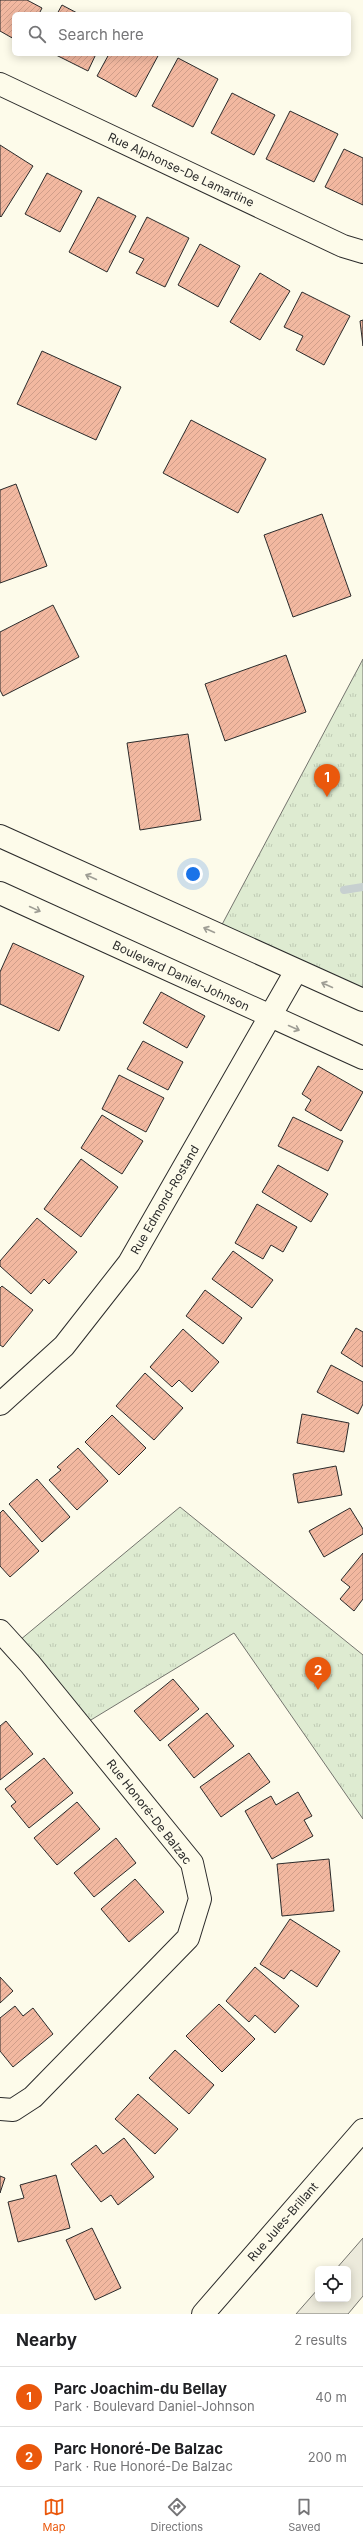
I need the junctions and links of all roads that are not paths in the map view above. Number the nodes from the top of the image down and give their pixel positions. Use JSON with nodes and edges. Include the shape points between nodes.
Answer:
{"nodes":[{"id":1,"x":0,"y":84,"type":"edge"},
{"id":2,"x":363,"y":252,"type":"edge"},
{"id":3,"x":0,"y":836,"type":"edge"},
{"id":4,"x":0,"y":893,"type":"edge"},
{"id":5,"x":296,"y":971,"type":"junction"},
{"id":6,"x":363,"y":1000,"type":"edge"},
{"id":7,"x":271,"y":1018,"type":"junction"},
{"id":8,"x":363,"y":1058,"type":"edge"},
{"id":9,"x":0,"y":1404,"type":"edge"},
{"id":10,"x":0,"y":1630,"type":"edge"},
{"id":11,"x":0,"y":2108,"type":"edge"},
{"id":12,"x":363,"y":2130,"type":"edge"},
{"id":13,"x":203,"y":2314,"type":"edge"}],
"edges":[{"from":1,"to":2,"type":"street","name":"Rue Alphonse-De Lamartine","via":[[343,246]]},
{"from":5,"to":3,"type":"street","one_way":true},
{"from":4,"to":7,"type":"street","name":"Boulevard Daniel-Johnson","one_way":true},
{"from":6,"to":5,"type":"street","one_way":true},
{"from":5,"to":7,"type":"street","name":"Rue Edmond-Rostand"},
{"from":7,"to":8,"type":"street","name":"Boulevard Daniel-Johnson","one_way":true},
{"from":7,"to":9,"type":"street","name":"Rue Edmond-Rostand","via":[[129,1263],[64,1346]]},
{"from":10,"to":11,"type":"street","name":"Rue Honoré-De Balzac","via":[[192,1863],[200,1899],[188,1938],[33,2097],[13,2110]]},
{"from":12,"to":13,"type":"street","name":"Rue Jules-Brillant"}]}
